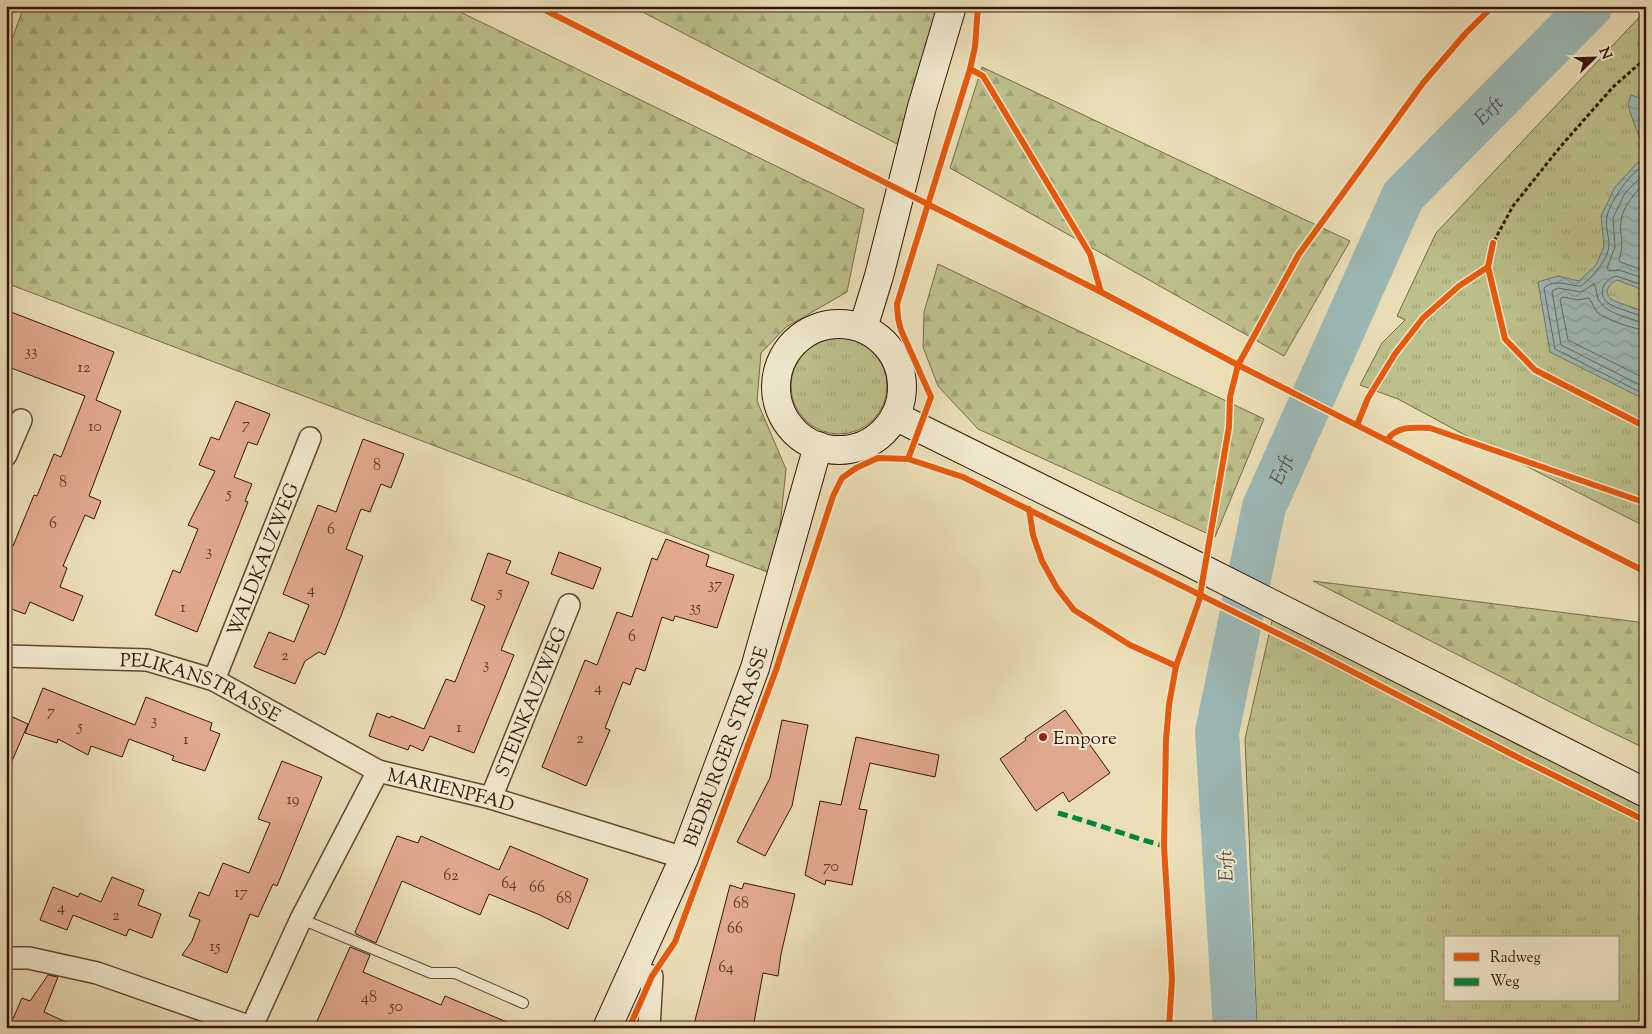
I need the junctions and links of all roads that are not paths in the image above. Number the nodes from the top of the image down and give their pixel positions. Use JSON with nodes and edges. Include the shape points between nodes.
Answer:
{"nodes":[{"id":1,"x":952,"y":6,"type":"edge"},
{"id":2,"x":863,"y":328,"type":"junction"},
{"id":3,"x":895,"y":416,"type":"junction"},
{"id":4,"x":21,"y":420,"type":"dead end"},
{"id":5,"x":310,"y":438,"type":"dead end"},
{"id":6,"x":818,"y":446,"type":"junction"},
{"id":7,"x":6,"y":455,"type":"edge"},
{"id":8,"x":569,"y":606,"type":"dead end"},
{"id":9,"x":6,"y":656,"type":"edge"},
{"id":10,"x":214,"y":680,"type":"junction"},
{"id":11,"x":378,"y":771,"type":"junction"},
{"id":12,"x":1646,"y":793,"type":"edge"},
{"id":13,"x":491,"y":798,"type":"junction"},
{"id":14,"x":684,"y":858,"type":"junction"},
{"id":15,"x":301,"y":919,"type":"junction"},
{"id":16,"x":6,"y":958,"type":"edge"},
{"id":17,"x":634,"y":971,"type":"junction"},
{"id":18,"x":523,"y":1003,"type":"dead end"},
{"id":19,"x":251,"y":1028,"type":"edge"},
{"id":20,"x":607,"y":1028,"type":"edge"},
{"id":21,"x":649,"y":1028,"type":"edge"}],
"edges":[{"from":1,"to":2,"type":"main road"},
{"from":2,"to":3,"type":"main road","via":[[882,341],[895,359],[901,377],[901,398]]},
{"from":2,"to":6,"type":"main road","via":[[825,325],[808,331],[786,352],[780,365],[776,386],[779,408],[789,425],[804,440]]},
{"from":3,"to":6,"type":"main road","via":[[882,433],[866,444],[836,450]]},
{"from":3,"to":12,"type":"main road"},
{"from":4,"to":7,"type":"street"},
{"from":5,"to":10,"type":"street","name":"WALDKAUZWEG"},
{"from":6,"to":14,"type":"main road","name":"BEDBURGER STRASSE","via":[[755,668]]},
{"from":8,"to":13,"type":"street","name":"STEINKAUZWEG"},
{"from":9,"to":10,"type":"street","name":"PELIKANSTRASSE","via":[[147,660]]},
{"from":10,"to":11,"type":"street","name":"PELIKANSTRASSE"},
{"from":11,"to":13,"type":"street","name":"MARIENPFAD"},
{"from":11,"to":15,"type":"street","name":"MARIENPFAD"},
{"from":13,"to":14,"type":"street","name":"MARIENPFAD"},
{"from":14,"to":17,"type":"main road","name":"BEDBURGER STRASSE"},
{"from":15,"to":18,"type":"lane","via":[[431,973],[455,973]]},
{"from":15,"to":19,"type":"street","name":"MARIENPFAD"},
{"from":16,"to":19,"type":"street","via":[[29,958],[98,973]]},
{"from":17,"to":20,"type":"main road","name":"BEDBURGER STRASSE"},
{"from":17,"to":21,"type":"street","via":[[652,976]]}]}
